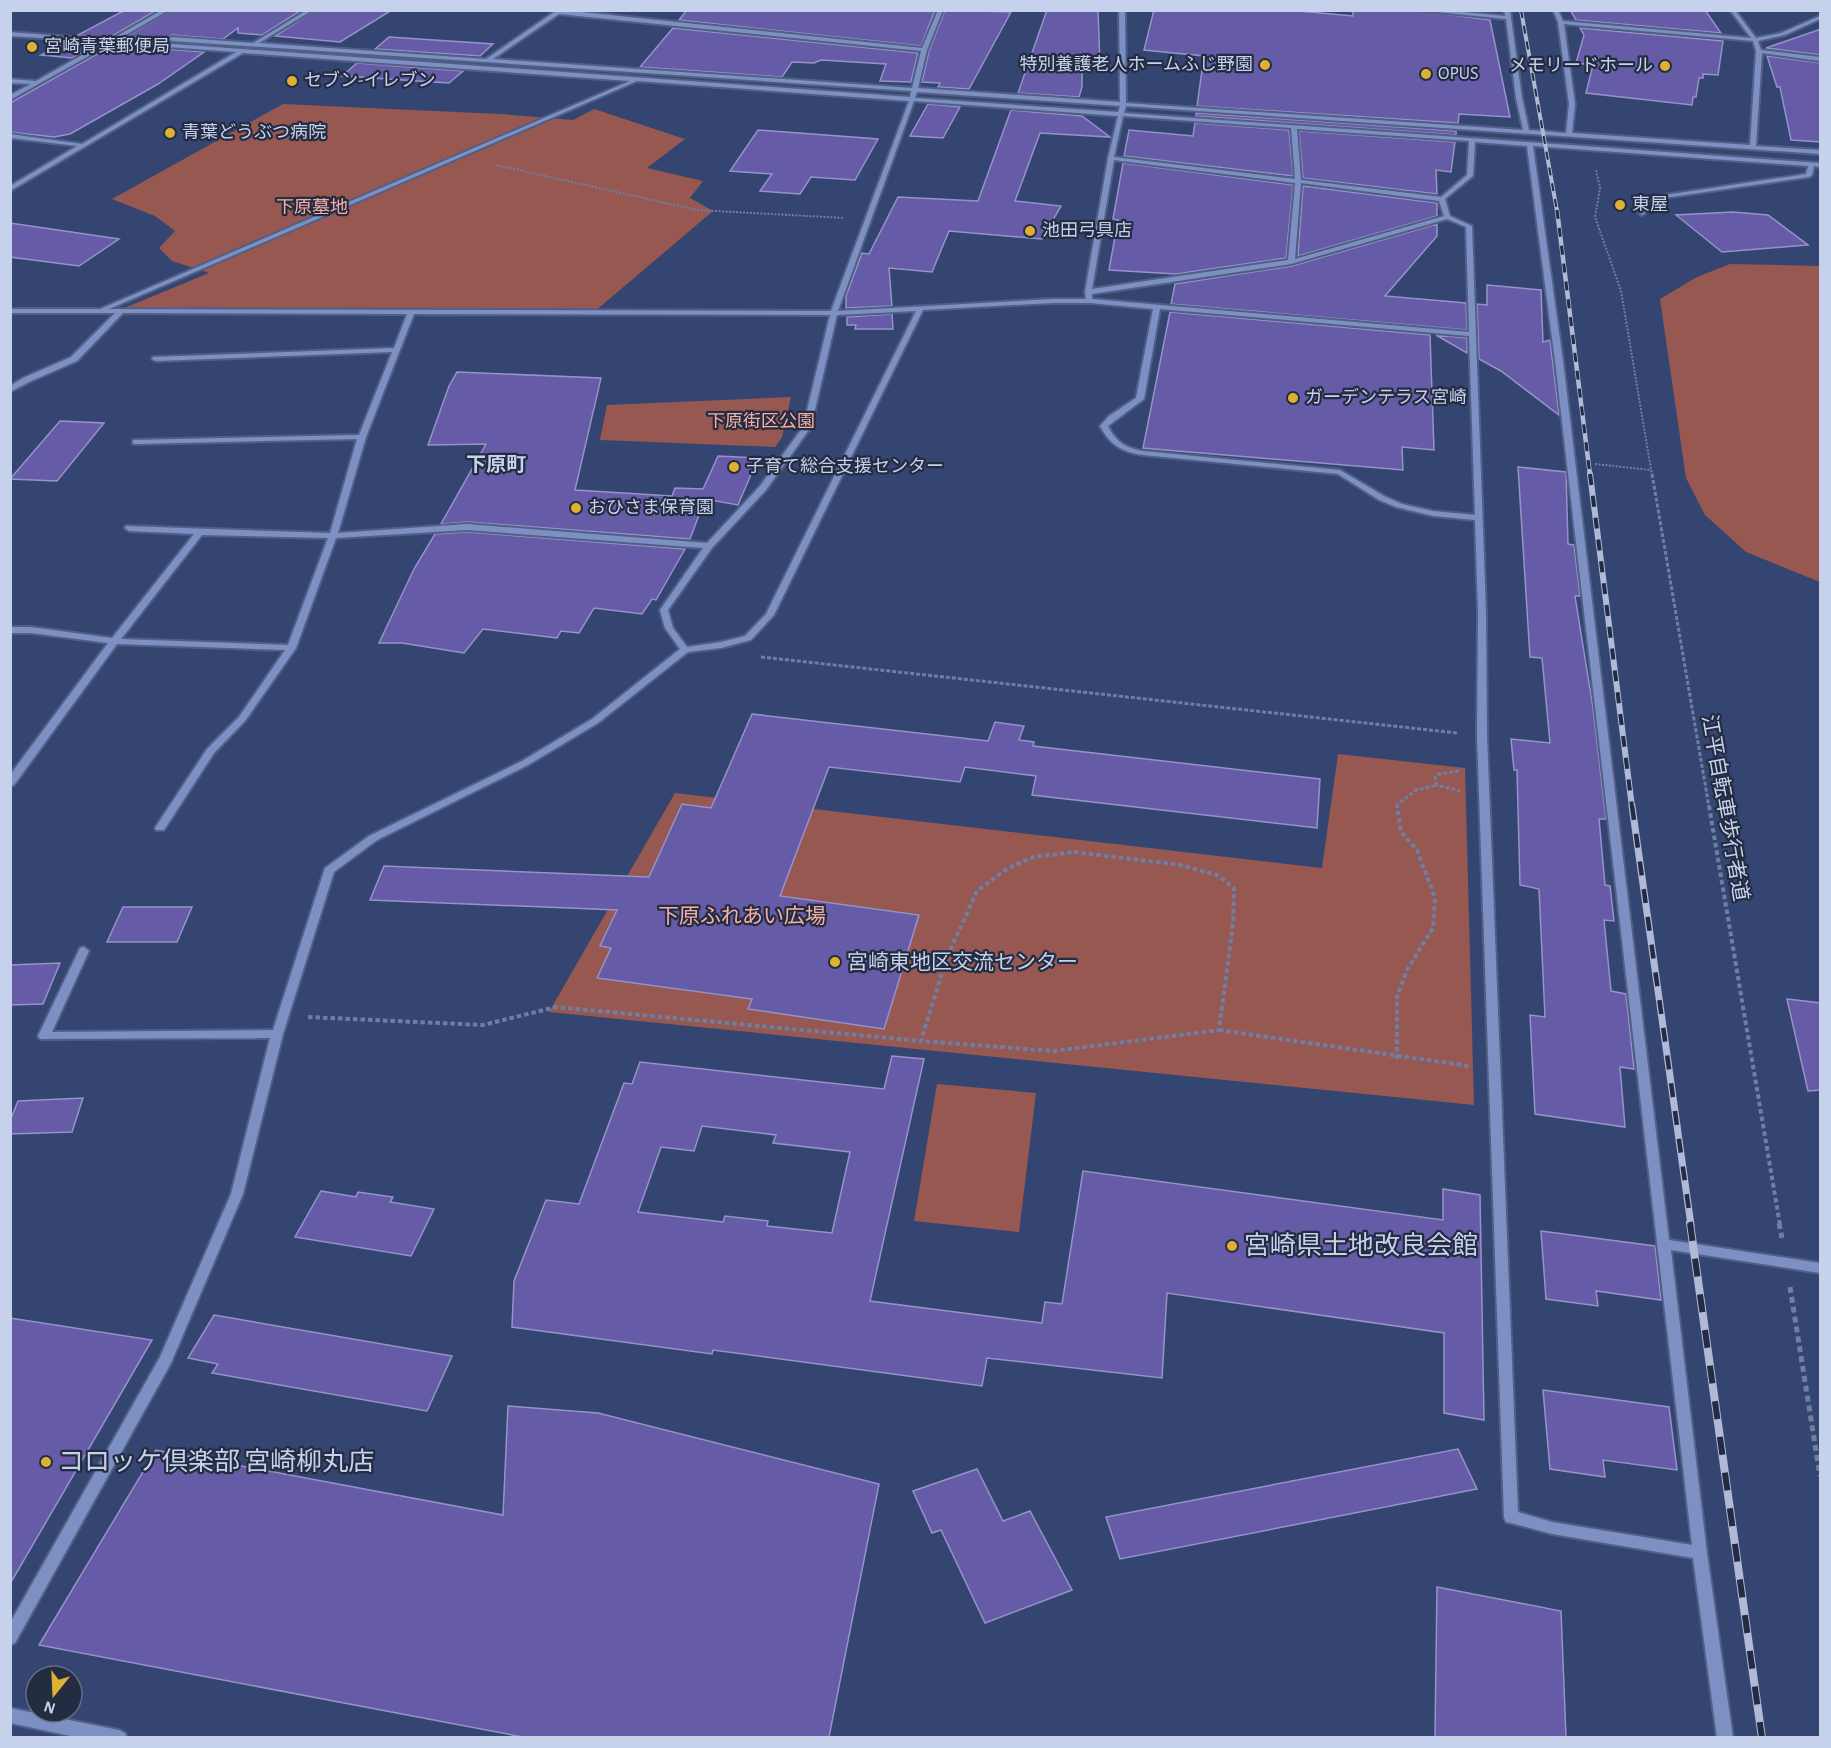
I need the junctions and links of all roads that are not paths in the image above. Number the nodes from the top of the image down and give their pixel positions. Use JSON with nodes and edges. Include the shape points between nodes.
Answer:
{"nodes":[{"id":1,"x":167,"y":10,"type":"edge"},
{"id":2,"x":312,"y":10,"type":"edge"},
{"id":3,"x":941,"y":10,"type":"edge"},
{"id":4,"x":1122,"y":10,"type":"edge"},
{"id":5,"x":1419,"y":10,"type":"edge"},
{"id":6,"x":1507,"y":10,"type":"edge"},
{"id":7,"x":1555,"y":10,"type":"edge"},
{"id":8,"x":1732,"y":10,"type":"edge"},
{"id":9,"x":560,"y":11,"type":"edge"},
{"id":10,"x":1821,"y":17,"type":"edge"},
{"id":11,"x":1509,"y":18,"type":"junction"},
{"id":12,"x":1561,"y":22,"type":"junction"},
{"id":13,"x":10,"y":28,"type":"edge"},
{"id":14,"x":10,"y":34,"type":"edge"},
{"id":15,"x":121,"y":35,"type":"junction"},
{"id":16,"x":1755,"y":40,"type":"junction"},
{"id":17,"x":111,"y":41,"type":"junction"},
{"id":18,"x":255,"y":44,"type":"junction"},
{"id":19,"x":924,"y":50,"type":"junction"},
{"id":20,"x":243,"y":51,"type":"junction"},
{"id":21,"x":1759,"y":51,"type":"junction"},
{"id":22,"x":1821,"y":59,"type":"edge"},
{"id":23,"x":488,"y":60,"type":"junction"},
{"id":24,"x":637,"y":80,"type":"junction"},
{"id":25,"x":10,"y":81,"type":"edge"},
{"id":26,"x":37,"y":83,"type":"junction"},
{"id":27,"x":914,"y":91,"type":"junction"},
{"id":28,"x":10,"y":98,"type":"edge"},
{"id":29,"x":912,"y":100,"type":"junction"},
{"id":30,"x":1123,"y":105,"type":"junction"},
{"id":31,"x":1119,"y":115,"type":"junction"},
{"id":32,"x":1294,"y":128,"type":"junction"},
{"id":33,"x":1527,"y":132,"type":"junction"},
{"id":34,"x":1569,"y":135,"type":"junction"},
{"id":35,"x":10,"y":136,"type":"edge"},
{"id":36,"x":1472,"y":141,"type":"junction"},
{"id":37,"x":81,"y":145,"type":"junction"},
{"id":38,"x":1530,"y":145,"type":"junction"},
{"id":39,"x":1753,"y":147,"type":"junction"},
{"id":40,"x":1821,"y":152,"type":"edge"},
{"id":41,"x":1111,"y":158,"type":"junction"},
{"id":42,"x":1812,"y":164,"type":"junction"},
{"id":43,"x":1821,"y":165,"type":"edge"},
{"id":44,"x":1298,"y":181,"type":"junction"},
{"id":45,"x":10,"y":189,"type":"edge"},
{"id":46,"x":1442,"y":200,"type":"junction"},
{"id":47,"x":1642,"y":213,"type":"dead end"},
{"id":48,"x":1447,"y":217,"type":"junction"},
{"id":49,"x":1291,"y":262,"type":"junction"},
{"id":50,"x":1088,"y":292,"type":"junction"},
{"id":51,"x":1090,"y":301,"type":"junction"},
{"id":52,"x":1157,"y":307,"type":"junction"},
{"id":53,"x":920,"y":309,"type":"junction"},
{"id":54,"x":10,"y":310,"type":"edge"},
{"id":55,"x":91,"y":312,"type":"junction"},
{"id":56,"x":120,"y":312,"type":"junction"},
{"id":57,"x":411,"y":313,"type":"junction"},
{"id":58,"x":834,"y":314,"type":"junction"},
{"id":59,"x":1473,"y":334,"type":"junction"},
{"id":60,"x":396,"y":350,"type":"junction"},
{"id":61,"x":156,"y":359,"type":"dead end"},
{"id":62,"x":10,"y":390,"type":"edge"},
{"id":63,"x":362,"y":437,"type":"junction"},
{"id":64,"x":136,"y":442,"type":"dead end"},
{"id":65,"x":1479,"y":518,"type":"junction"},
{"id":66,"x":129,"y":528,"type":"dead end"},
{"id":67,"x":201,"y":532,"type":"junction"},
{"id":68,"x":333,"y":536,"type":"junction"},
{"id":69,"x":709,"y":546,"type":"junction"},
{"id":70,"x":10,"y":630,"type":"edge"},
{"id":71,"x":114,"y":641,"type":"junction"},
{"id":72,"x":291,"y":648,"type":"junction"},
{"id":73,"x":685,"y":650,"type":"junction"},
{"id":74,"x":10,"y":783,"type":"edge"},
{"id":75,"x":160,"y":828,"type":"dead end"},
{"id":76,"x":84,"y":951,"type":"dead end"},
{"id":77,"x":277,"y":1034,"type":"junction"},
{"id":78,"x":1664,"y":1244,"type":"junction"},
{"id":79,"x":1821,"y":1268,"type":"edge"},
{"id":80,"x":1700,"y":1553,"type":"junction"},
{"id":81,"x":10,"y":1638,"type":"edge"},
{"id":82,"x":10,"y":1715,"type":"edge"},
{"id":83,"x":119,"y":1737,"type":"edge"},
{"id":84,"x":1725,"y":1737,"type":"edge"}],
"edges":[{"from":1,"to":15,"type":"street"},
{"from":2,"to":18,"type":"street"},
{"from":3,"to":19,"type":"street"},
{"from":4,"to":30,"type":"street"},
{"from":5,"to":11,"type":"street"},
{"from":6,"to":11,"type":"street"},
{"from":7,"to":12,"type":"street"},
{"from":8,"to":16,"type":"street"},
{"from":9,"to":19,"type":"street"},
{"from":9,"to":23,"type":"street"},
{"from":10,"to":16,"type":"street","via":[[1783,34]]},
{"from":11,"to":33,"type":"street"},
{"from":12,"to":16,"type":"street"},
{"from":12,"to":34,"type":"street","via":[[1572,104]]},
{"from":13,"to":15,"type":"street"},
{"from":14,"to":17,"type":"street"},
{"from":15,"to":17,"type":"street"},
{"from":15,"to":18,"type":"street"},
{"from":16,"to":21,"type":"street"},
{"from":17,"to":20,"type":"street"},
{"from":17,"to":26,"type":"street"},
{"from":18,"to":20,"type":"street"},
{"from":18,"to":23,"type":"street"},
{"from":19,"to":27,"type":"street"},
{"from":20,"to":24,"type":"street"},
{"from":20,"to":37,"type":"street"},
{"from":21,"to":22,"type":"street"},
{"from":21,"to":39,"type":"street"},
{"from":23,"to":27,"type":"street"},
{"from":24,"to":29,"type":"street"},
{"from":24,"to":55,"type":"street","via":[[116,305]]},
{"from":25,"to":26,"type":"street"},
{"from":26,"to":28,"type":"street"},
{"from":27,"to":29,"type":"street"},
{"from":27,"to":30,"type":"street"},
{"from":29,"to":31,"type":"street"},
{"from":29,"to":58,"type":"street"},
{"from":30,"to":31,"type":"street"},
{"from":30,"to":33,"type":"street"},
{"from":31,"to":32,"type":"street"},
{"from":31,"to":41,"type":"street"},
{"from":32,"to":36,"type":"street"},
{"from":32,"to":44,"type":"street"},
{"from":33,"to":34,"type":"street"},
{"from":34,"to":39,"type":"street"},
{"from":35,"to":37,"type":"street"},
{"from":36,"to":38,"type":"street"},
{"from":36,"to":46,"type":"street","via":[[1470,176]]},
{"from":37,"to":45,"type":"street"},
{"from":38,"to":42,"type":"street"},
{"from":38,"to":78,"type":"street"},
{"from":39,"to":40,"type":"street"},
{"from":39,"to":42,"type":"street"},
{"from":41,"to":44,"type":"street"},
{"from":41,"to":50,"type":"street"},
{"from":42,"to":43,"type":"street"},
{"from":42,"to":47,"type":"street","via":[[1809,174],[1640,200]]},
{"from":44,"to":46,"type":"street"},
{"from":44,"to":49,"type":"street"},
{"from":46,"to":48,"type":"street"},
{"from":48,"to":49,"type":"street"},
{"from":48,"to":59,"type":"street","via":[[1469,226]]},
{"from":49,"to":50,"type":"street"},
{"from":50,"to":51,"type":"street"},
{"from":51,"to":52,"type":"street"},
{"from":51,"to":53,"type":"street"},
{"from":52,"to":59,"type":"street"},
{"from":52,"to":65,"type":"street","via":[[1140,399],[1128,410],[1112,416],[1104,426],[1109,439],[1121,449],[1340,472],[1387,501],[1419,512]]},
{"from":53,"to":58,"type":"street"},
{"from":53,"to":73,"type":"street","via":[[770,615],[748,638]]},
{"from":54,"to":55,"type":"street"},
{"from":55,"to":56,"type":"street"},
{"from":56,"to":57,"type":"street"},
{"from":56,"to":62,"type":"street","via":[[74,359]]},
{"from":57,"to":58,"type":"street"},
{"from":57,"to":60,"type":"street"},
{"from":58,"to":69,"type":"street","via":[[807,427],[763,488]]},
{"from":59,"to":65,"type":"street"},
{"from":60,"to":61,"type":"street"},
{"from":60,"to":63,"type":"street"},
{"from":63,"to":64,"type":"street"},
{"from":63,"to":68,"type":"street"},
{"from":65,"to":80,"type":"street","via":[[1482,736],[1511,1517],[1552,1528]]},
{"from":66,"to":67,"type":"street"},
{"from":67,"to":68,"type":"street"},
{"from":67,"to":71,"type":"street"},
{"from":68,"to":69,"type":"street","via":[[467,526]]},
{"from":68,"to":72,"type":"street"},
{"from":69,"to":73,"type":"street","via":[[664,610],[669,628]]},
{"from":70,"to":71,"type":"street"},
{"from":71,"to":72,"type":"street"},
{"from":71,"to":74,"type":"street"},
{"from":72,"to":75,"type":"street","via":[[242,719],[210,751]]},
{"from":73,"to":77,"type":"street","via":[[595,721],[525,763],[374,838],[329,870]]},
{"from":76,"to":77,"type":"street","via":[[44,1036]]},
{"from":77,"to":81,"type":"street","via":[[237,1194],[166,1359]]},
{"from":78,"to":79,"type":"street"},
{"from":78,"to":80,"type":"street"},
{"from":80,"to":84,"type":"street"},
{"from":82,"to":83,"type":"street"}]}
